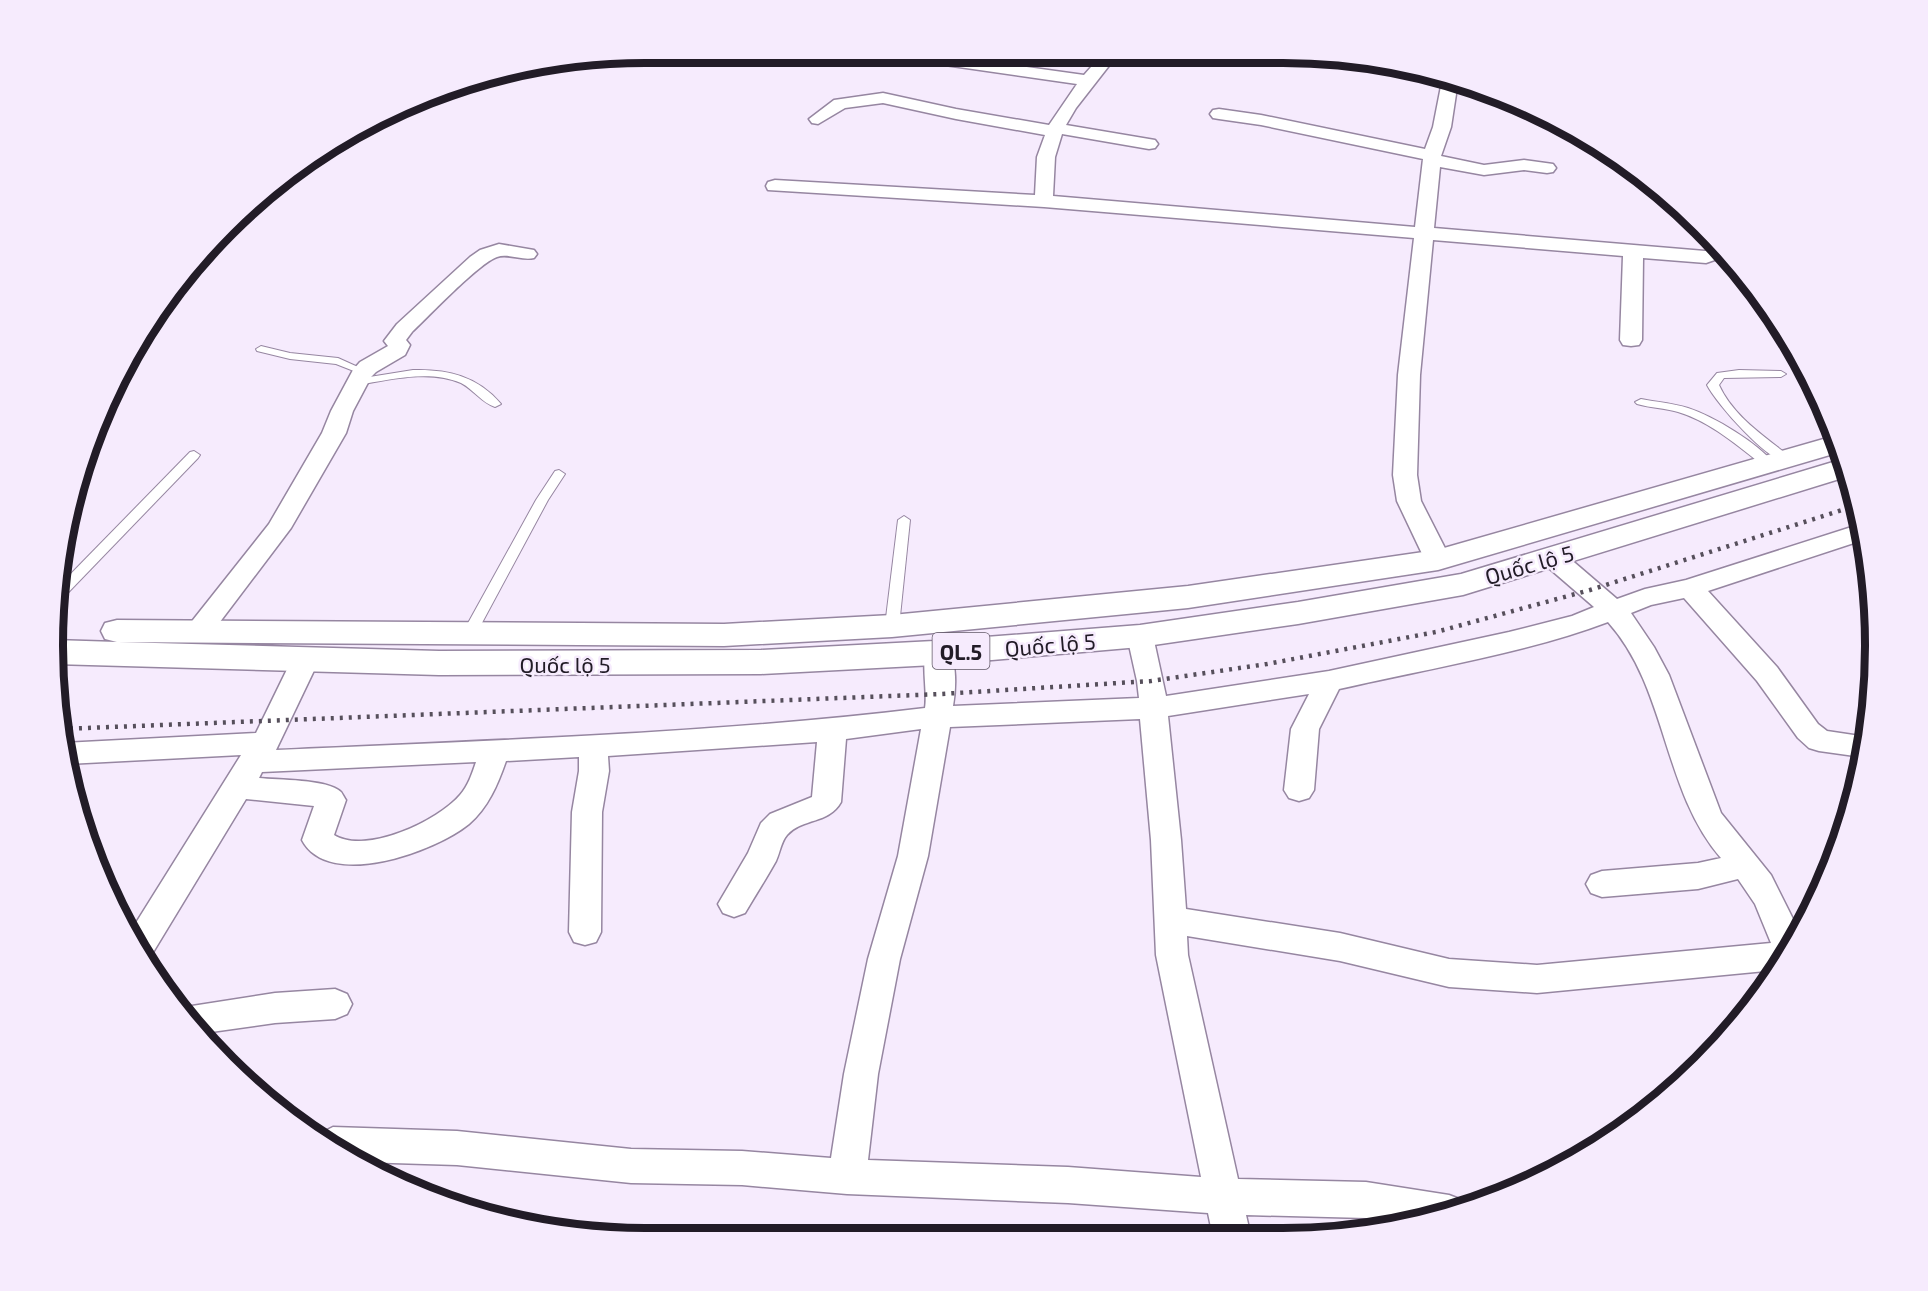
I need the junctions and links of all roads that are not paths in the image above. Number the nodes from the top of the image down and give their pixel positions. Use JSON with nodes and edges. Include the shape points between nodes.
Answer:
{"nodes":[{"id":1,"x":1009,"y":63,"type":"edge"},
{"id":2,"x":1103,"y":63,"type":"edge"},
{"id":3,"x":1088,"y":81,"type":"junction"},
{"id":4,"x":1448,"y":88,"type":"edge"},
{"id":5,"x":1219,"y":114,"type":"dead end"},
{"id":6,"x":818,"y":119,"type":"dead end"},
{"id":7,"x":1055,"y":129,"type":"junction"},
{"id":8,"x":1149,"y":144,"type":"dead end"},
{"id":9,"x":1432,"y":158,"type":"junction"},
{"id":10,"x":1547,"y":168,"type":"dead end"},
{"id":11,"x":775,"y":186,"type":"dead end"},
{"id":12,"x":1044,"y":201,"type":"junction"},
{"id":13,"x":1424,"y":233,"type":"junction"},
{"id":14,"x":1632,"y":251,"type":"junction"},
{"id":15,"x":527,"y":254,"type":"dead end"},
{"id":16,"x":1714,"y":255,"type":"edge"},
{"id":17,"x":1631,"y":340,"type":"dead end"},
{"id":18,"x":261,"y":349,"type":"dead end"},
{"id":19,"x":1781,"y":374,"type":"dead end"},
{"id":20,"x":360,"y":377,"type":"junction"},
{"id":21,"x":1641,"y":402,"type":"dead end"},
{"id":22,"x":495,"y":404,"type":"dead end"},
{"id":23,"x":1830,"y":446,"type":"edge"},
{"id":24,"x":194,"y":455,"type":"dead end"},
{"id":25,"x":1777,"y":462,"type":"junction"},
{"id":26,"x":1837,"y":470,"type":"edge"},
{"id":27,"x":559,"y":474,"type":"dead end"},
{"id":28,"x":904,"y":520,"type":"dead end"},
{"id":29,"x":1854,"y":534,"type":"edge"},
{"id":30,"x":1552,"y":557,"type":"junction"},
{"id":31,"x":1438,"y":560,"type":"junction"},
{"id":32,"x":66,"y":587,"type":"edge"},
{"id":33,"x":1690,"y":588,"type":"junction"},
{"id":34,"x":1612,"y":610,"type":"junction"},
{"id":35,"x":892,"y":626,"type":"junction"},
{"id":36,"x":63,"y":631,"type":"edge"},
{"id":37,"x":198,"y":632,"type":"junction"},
{"id":38,"x":469,"y":634,"type":"junction"},
{"id":39,"x":1140,"y":636,"type":"junction"},
{"id":40,"x":63,"y":652,"type":"edge"},
{"id":41,"x":938,"y":653,"type":"junction"},
{"id":42,"x":306,"y":658,"type":"junction"},
{"id":43,"x":1329,"y":681,"type":"junction"},
{"id":44,"x":1152,"y":708,"type":"junction"},
{"id":45,"x":938,"y":717,"type":"junction"},
{"id":46,"x":832,"y":730,"type":"junction"},
{"id":47,"x":593,"y":746,"type":"junction"},
{"id":48,"x":1856,"y":746,"type":"edge"},
{"id":49,"x":495,"y":750,"type":"junction"},
{"id":50,"x":73,"y":753,"type":"edge"},
{"id":51,"x":251,"y":764,"type":"junction"},
{"id":52,"x":1299,"y":790,"type":"dead end"},
{"id":53,"x":1743,"y":865,"type":"junction"},
{"id":54,"x":1602,"y":884,"type":"dead end"},
{"id":55,"x":734,"y":904,"type":"dead end"},
{"id":56,"x":1171,"y":920,"type":"junction"},
{"id":57,"x":585,"y":932,"type":"dead end"},
{"id":58,"x":1786,"y":939,"type":"edge"},
{"id":59,"x":143,"y":940,"type":"edge"},
{"id":60,"x":1775,"y":956,"type":"edge"},
{"id":61,"x":335,"y":1004,"type":"dead end"},
{"id":62,"x":198,"y":1019,"type":"edge"},
{"id":63,"x":345,"y":1144,"type":"edge"},
{"id":64,"x":847,"y":1177,"type":"junction"},
{"id":65,"x":1222,"y":1196,"type":"junction"},
{"id":66,"x":1422,"y":1211,"type":"edge"},
{"id":67,"x":1230,"y":1228,"type":"edge"}],
"edges":[{"from":1,"to":3,"type":"street"},
{"from":2,"to":3,"type":"street"},
{"from":3,"to":7,"type":"street"},
{"from":4,"to":9,"type":"street"},
{"from":5,"to":9,"type":"street"},
{"from":6,"to":7,"type":"street","via":[[840,104],[883,98]]},
{"from":7,"to":8,"type":"street"},
{"from":7,"to":12,"type":"street","via":[[1045,156]]},
{"from":9,"to":10,"type":"street","via":[[1484,170],[1524,165]]},
{"from":9,"to":13,"type":"street"},
{"from":11,"to":12,"type":"street"},
{"from":12,"to":13,"type":"street"},
{"from":13,"to":14,"type":"street"},
{"from":13,"to":31,"type":"street","via":[[1409,375],[1405,475],[1409,501]]},
{"from":14,"to":16,"type":"street"},
{"from":14,"to":17,"type":"street"},
{"from":15,"to":20,"type":"street","via":[[499,250],[477,261],[404,328],[395,341],[398,350]]},
{"from":18,"to":20,"type":"lane","via":[[338,361]]},
{"from":19,"to":25,"type":"lane","via":[[1721,375],[1713,386],[1716,395]]},
{"from":20,"to":22,"type":"lane","via":[[440,373],[482,388]]},
{"from":20,"to":37,"type":"street","via":[[334,433],[279,528]]},
{"from":21,"to":25,"type":"lane","via":[[1702,418]]},
{"from":23,"to":25,"type":"highway","name":"Quốc lộ 5","number":"QL.5"},
{"from":24,"to":32,"type":"lane"},
{"from":25,"to":31,"type":"highway","name":"Quốc lộ 5","number":"QL.5"},
{"from":26,"to":30,"type":"highway","name":"Quốc lộ 5","number":"QL.5"},
{"from":27,"to":38,"type":"lane"},
{"from":28,"to":35,"type":"lane"},
{"from":29,"to":33,"type":"street"},
{"from":30,"to":34,"type":"street"},
{"from":30,"to":39,"type":"highway","name":"Quốc lộ 5","number":"QL.5","via":[[1463,584]]},
{"from":31,"to":35,"type":"highway","name":"Quốc lộ 5","number":"QL.5","via":[[1188,597]]},
{"from":33,"to":34,"type":"street"},
{"from":33,"to":48,"type":"street","via":[[1767,674],[1808,731],[1819,740]]},
{"from":34,"to":43,"type":"street","via":[[1579,623]]},
{"from":34,"to":53,"type":"street","via":[[1633,634],[1656,680],[1707,814],[1720,838]]},
{"from":35,"to":38,"type":"highway","name":"Quốc lộ 5","number":"QL.5","via":[[724,635]]},
{"from":36,"to":37,"type":"highway","name":"Quốc lộ 5","number":"QL.5"},
{"from":37,"to":38,"type":"highway","name":"Quốc lộ 5","number":"QL.5"},
{"from":39,"to":41,"type":"highway","name":"Quốc lộ 5","number":"QL.5"},
{"from":39,"to":44,"type":"street","via":[[1151,681]]},
{"from":40,"to":42,"type":"highway","name":"Quốc lộ 5","number":"QL.5"},
{"from":41,"to":42,"type":"highway","name":"Quốc lộ 5","number":"QL.5","via":[[761,662],[601,664]]},
{"from":41,"to":45,"type":"street"},
{"from":42,"to":51,"type":"street"},
{"from":43,"to":44,"type":"street"},
{"from":43,"to":52,"type":"street","via":[[1305,729]]},
{"from":44,"to":45,"type":"street"},
{"from":44,"to":56,"type":"street"},
{"from":45,"to":46,"type":"street"},
{"from":45,"to":64,"type":"street","via":[[913,855],[884,959],[861,1074]]},
{"from":46,"to":47,"type":"street"},
{"from":46,"to":55,"type":"street","via":[[826,802],[781,822],[772,831],[762,857]]},
{"from":47,"to":49,"type":"street"},
{"from":47,"to":57,"type":"street","via":[[594,771],[587,812]]},
{"from":49,"to":51,"type":"street"},
{"from":49,"to":51,"type":"street","via":[[481,787],[469,805],[443,828],[378,851],[353,854],[316,840],[331,800]]},
{"from":50,"to":51,"type":"street"},
{"from":51,"to":59,"type":"street"},
{"from":53,"to":54,"type":"street","via":[[1698,876]]},
{"from":53,"to":58,"type":"street","via":[[1767,895]]},
{"from":56,"to":60,"type":"street","via":[[1340,947],[1449,973],[1526,978]]},
{"from":56,"to":65,"type":"street","via":[[1172,955]]},
{"from":61,"to":62,"type":"street"},
{"from":63,"to":64,"type":"street","via":[[457,1148],[631,1166],[742,1168]]},
{"from":64,"to":65,"type":"street","via":[[1068,1185]]},
{"from":65,"to":66,"type":"street","via":[[1366,1200]]},
{"from":65,"to":67,"type":"street"}]}
